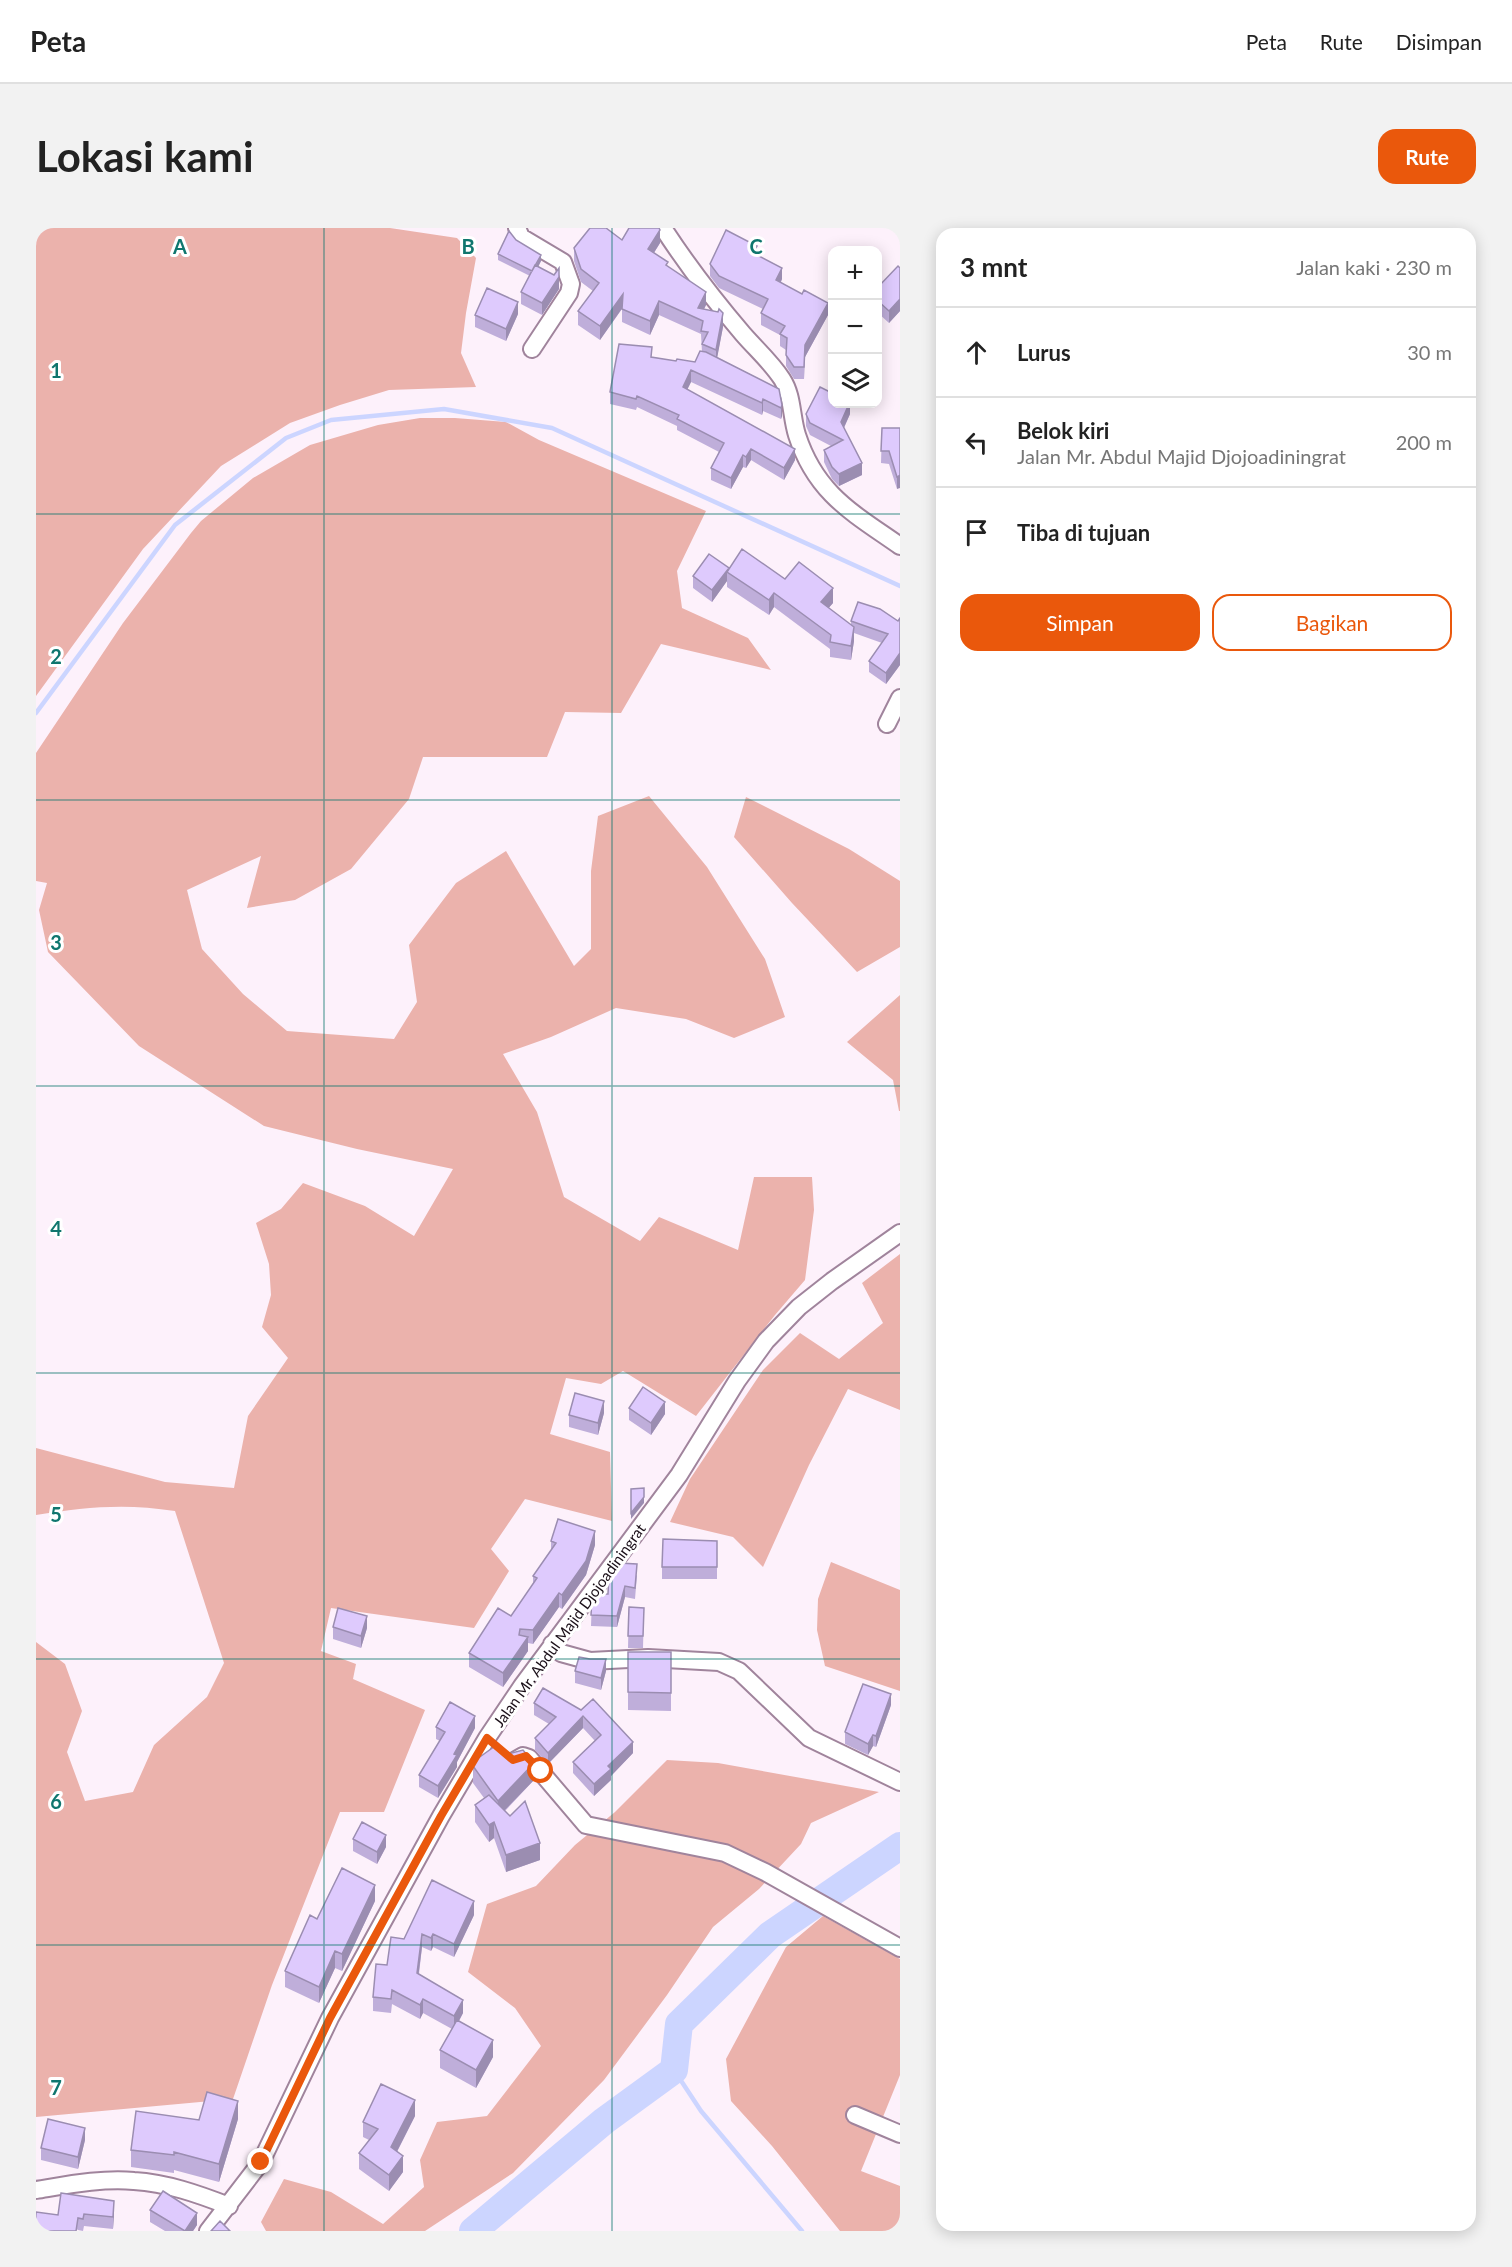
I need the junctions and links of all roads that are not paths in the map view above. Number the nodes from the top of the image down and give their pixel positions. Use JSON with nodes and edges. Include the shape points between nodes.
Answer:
{"nodes":[{"id":1,"x":517,"y":228,"type":"edge"},
{"id":2,"x":663,"y":228,"type":"edge"},
{"id":3,"x":532,"y":349,"type":"dead end"},
{"id":4,"x":900,"y":546,"type":"edge"},
{"id":5,"x":900,"y":698,"type":"edge"},
{"id":6,"x":887,"y":724,"type":"dead end"},
{"id":7,"x":900,"y":1233,"type":"edge"},
{"id":8,"x":552,"y":1644,"type":"junction"},
{"id":9,"x":496,"y":1745,"type":"junction"},
{"id":10,"x":900,"y":1782,"type":"edge"},
{"id":11,"x":900,"y":1948,"type":"edge"},
{"id":12,"x":855,"y":2115,"type":"dead end"},
{"id":13,"x":900,"y":2134,"type":"edge"},
{"id":14,"x":36,"y":2190,"type":"edge"},
{"id":15,"x":229,"y":2206,"type":"junction"},
{"id":16,"x":211,"y":2228,"type":"edge"}],
"edges":[{"from":1,"to":3,"type":"street","via":[[521,237],[563,262],[571,284]]},
{"from":2,"to":4,"type":"street","via":[[698,279],[783,380],[802,451],[824,488]]},
{"from":5,"to":6,"type":"street"},
{"from":7,"to":8,"type":"street","name":"Jalan Mr. Abdul Majid Djojoadiningrat","via":[[832,1281],[766,1341],[679,1475]]},
{"from":8,"to":9,"type":"street","name":"Jalan Mr. Abdul Majid Djojoadiningrat"},
{"from":8,"to":10,"type":"street","via":[[561,1653],[590,1661],[648,1658],[719,1662],[739,1671],[809,1738]]},
{"from":9,"to":11,"type":"street","via":[[513,1760],[529,1758],[586,1825],[725,1853]]},
{"from":9,"to":15,"type":"street","name":"Jalan Mr. Abdul Majid Djojoadiningrat","via":[[441,1816],[330,2018],[261,2162]]},
{"from":12,"to":13,"type":"street"},
{"from":14,"to":15,"type":"street","via":[[133,2181],[194,2193]]},
{"from":15,"to":16,"type":"street","name":"Jalan Mr. Abdul Majid Djojoadiningrat"}]}
